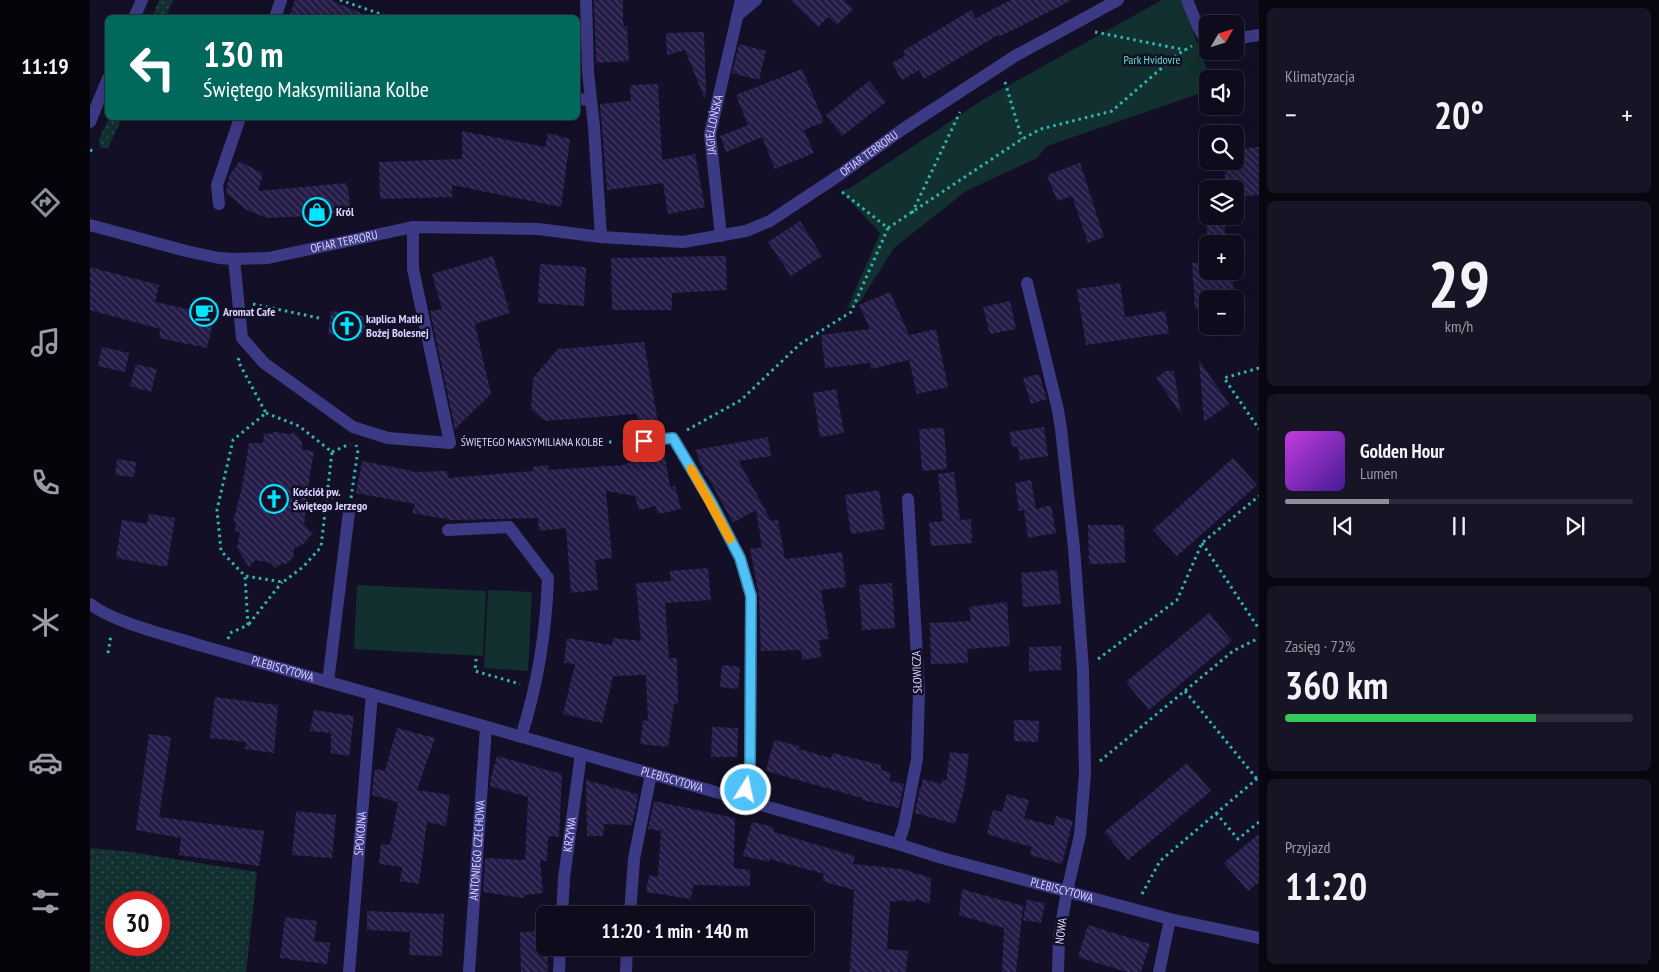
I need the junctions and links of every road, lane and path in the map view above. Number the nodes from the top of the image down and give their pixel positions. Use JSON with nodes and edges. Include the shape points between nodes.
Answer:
{"nodes":[{"id":1,"x":142,"y":0,"type":"edge"},
{"id":2,"x":282,"y":0,"type":"edge"},
{"id":3,"x":340,"y":0,"type":"edge"},
{"id":4,"x":586,"y":0,"type":"edge"},
{"id":5,"x":741,"y":0,"type":"edge"},
{"id":6,"x":756,"y":0,"type":"edge"},
{"id":7,"x":1118,"y":0,"type":"edge"},
{"id":8,"x":1187,"y":0,"type":"edge"},
{"id":9,"x":135,"y":15,"type":"edge"},
{"id":10,"x":276,"y":15,"type":"edge"},
{"id":11,"x":383,"y":15,"type":"edge"},
{"id":12,"x":738,"y":15,"type":"junction"},
{"id":13,"x":1199,"y":29,"type":"edge"},
{"id":14,"x":1095,"y":32,"type":"dead end"},
{"id":15,"x":1259,"y":36,"type":"edge"},
{"id":16,"x":1244,"y":38,"type":"edge"},
{"id":17,"x":1199,"y":43,"type":"edge"},
{"id":18,"x":1185,"y":50,"type":"junction"},
{"id":19,"x":1005,"y":82,"type":"dead end"},
{"id":20,"x":105,"y":85,"type":"edge"},
{"id":21,"x":580,"y":99,"type":"edge"},
{"id":22,"x":591,"y":100,"type":"junction"},
{"id":23,"x":962,"y":107,"type":"dead end"},
{"id":24,"x":239,"y":120,"type":"edge"},
{"id":25,"x":90,"y":122,"type":"edge"},
{"id":26,"x":1022,"y":139,"type":"junction"},
{"id":27,"x":90,"y":150,"type":"edge"},
{"id":28,"x":95,"y":152,"type":"dead end"},
{"id":29,"x":841,"y":191,"type":"dead end"},
{"id":30,"x":219,"y":204,"type":"dead end"},
{"id":31,"x":912,"y":213,"type":"junction"},
{"id":32,"x":90,"y":226,"type":"edge"},
{"id":33,"x":413,"y":227,"type":"junction"},
{"id":34,"x":888,"y":228,"type":"junction"},
{"id":35,"x":721,"y":236,"type":"junction"},
{"id":36,"x":601,"y":237,"type":"junction"},
{"id":37,"x":234,"y":259,"type":"junction"},
{"id":38,"x":1027,"y":282,"type":"dead end"},
{"id":39,"x":238,"y":301,"type":"junction"},
{"id":40,"x":319,"y":318,"type":"dead end"},
{"id":41,"x":242,"y":338,"type":"junction"},
{"id":42,"x":1259,"y":368,"type":"edge"},
{"id":43,"x":266,"y":412,"type":"junction"},
{"id":44,"x":1259,"y":429,"type":"edge"},
{"id":45,"x":673,"y":438,"type":"junction"},
{"id":46,"x":628,"y":442,"type":"joint"},
{"id":47,"x":450,"y":443,"type":"junction"},
{"id":48,"x":332,"y":452,"type":"junction"},
{"id":49,"x":1259,"y":496,"type":"edge"},
{"id":50,"x":908,"y":499,"type":"dead end"},
{"id":51,"x":349,"y":512,"type":"joint"},
{"id":52,"x":448,"y":530,"type":"dead end"},
{"id":53,"x":1202,"y":543,"type":"junction"},
{"id":54,"x":245,"y":576,"type":"junction"},
{"id":55,"x":283,"y":582,"type":"junction"},
{"id":56,"x":90,"y":604,"type":"edge"},
{"id":57,"x":248,"y":625,"type":"junction"},
{"id":58,"x":1259,"y":629,"type":"edge"},
{"id":59,"x":230,"y":633,"type":"dead end"},
{"id":60,"x":111,"y":635,"type":"dead end"},
{"id":61,"x":1259,"y":638,"type":"edge"},
{"id":62,"x":108,"y":653,"type":"dead end"},
{"id":63,"x":476,"y":659,"type":"dead end"},
{"id":64,"x":1083,"y":670,"type":"junction"},
{"id":65,"x":328,"y":682,"type":"junction"},
{"id":66,"x":535,"y":688,"type":"junction"},
{"id":67,"x":1185,"y":691,"type":"junction"},
{"id":68,"x":372,"y":694,"type":"junction"},
{"id":69,"x":486,"y":727,"type":"junction"},
{"id":70,"x":521,"y":737,"type":"junction"},
{"id":71,"x":582,"y":754,"type":"junction"},
{"id":72,"x":1085,"y":773,"type":"junction"},
{"id":73,"x":652,"y":774,"type":"junction"},
{"id":74,"x":1258,"y":778,"type":"edge"},
{"id":75,"x":744,"y":800,"type":"junction"},
{"id":76,"x":1216,"y":813,"type":"junction"},
{"id":77,"x":1259,"y":822,"type":"edge"},
{"id":78,"x":898,"y":844,"type":"junction"},
{"id":79,"x":1067,"y":891,"type":"junction"},
{"id":80,"x":1142,"y":894,"type":"dead end"},
{"id":81,"x":562,"y":906,"type":"edge"},
{"id":82,"x":631,"y":906,"type":"edge"},
{"id":83,"x":1170,"y":919,"type":"junction"},
{"id":84,"x":1259,"y":938,"type":"edge"},
{"id":85,"x":560,"y":956,"type":"edge"},
{"id":86,"x":627,"y":956,"type":"edge"},
{"id":87,"x":349,"y":972,"type":"edge"},
{"id":88,"x":469,"y":972,"type":"edge"},
{"id":89,"x":559,"y":972,"type":"edge"},
{"id":90,"x":626,"y":972,"type":"edge"},
{"id":91,"x":1058,"y":972,"type":"edge"},
{"id":92,"x":1159,"y":972,"type":"edge"}],
"edges":[{"from":1,"to":9,"type":"street"},
{"from":2,"to":10,"type":"street"},
{"from":3,"to":11,"type":"path"},
{"from":4,"to":22,"type":"street"},
{"from":5,"to":12,"type":"street","name":"JAGIELLOŃSKA"},
{"from":6,"to":12,"type":"street"},
{"from":7,"to":35,"type":"street","name":"OFIAR TERRORU","via":[[1015,56],[770,221],[746,231]]},
{"from":8,"to":13,"type":"street"},
{"from":12,"to":35,"type":"street","name":"JAGIELLOŃSKA","via":[[710,134]]},
{"from":14,"to":18,"type":"path"},
{"from":15,"to":16,"type":"street"},
{"from":17,"to":18,"type":"path"},
{"from":18,"to":26,"type":"path","via":[[1112,111],[1041,129]]},
{"from":19,"to":26,"type":"path"},
{"from":20,"to":25,"type":"street"},
{"from":21,"to":22,"type":"street"},
{"from":22,"to":36,"type":"street"},
{"from":23,"to":31,"type":"path"},
{"from":24,"to":30,"type":"street","via":[[217,185]]},
{"from":26,"to":31,"type":"path"},
{"from":27,"to":28,"type":"path"},
{"from":29,"to":34,"type":"path"},
{"from":31,"to":34,"type":"path"},
{"from":32,"to":37,"type":"street","name":"OFIAR TERRORU","via":[[186,251]]},
{"from":33,"to":36,"type":"street","name":"OFIAR TERRORU","via":[[538,229]]},
{"from":33,"to":37,"type":"street","name":"OFIAR TERRORU","via":[[268,258]]},
{"from":33,"to":47,"type":"street","via":[[412,269]]},
{"from":34,"to":45,"type":"path","via":[[851,312],[800,344],[741,400]]},
{"from":35,"to":36,"type":"street","name":"OFIAR TERRORU","via":[[682,242]]},
{"from":37,"to":39,"type":"street"},
{"from":38,"to":64,"type":"street","name":"NOWA","via":[[1061,429]]},
{"from":39,"to":40,"type":"path"},
{"from":39,"to":41,"type":"street"},
{"from":41,"to":43,"type":"path","via":[[238,361]]},
{"from":41,"to":47,"type":"street","name":"ŚWIĘTEGO MAKSYMILIANA KOLBE","via":[[264,363],[353,427],[388,438]]},
{"from":42,"to":44,"type":"path","via":[[1224,378]]},
{"from":43,"to":48,"type":"path","via":[[300,426]]},
{"from":43,"to":54,"type":"path","via":[[233,440],[217,510],[221,551]]},
{"from":45,"to":46,"type":"street"},
{"from":45,"to":75,"type":"street","via":[[740,558],[751,596],[750,769]]},
{"from":46,"to":47,"type":"path","name":"ŚWIĘTEGO MAKSYMILIANA KOLBE"},
{"from":48,"to":51,"type":"path","via":[[355,441],[358,450]]},
{"from":48,"to":55,"type":"path","via":[[321,547],[303,567]]},
{"from":49,"to":53,"type":"path"},
{"from":50,"to":78,"type":"street","name":"SŁOWICZA","via":[[918,691],[917,759]]},
{"from":51,"to":65,"type":"street"},
{"from":52,"to":66,"type":"street","via":[[510,527],[548,578],[543,643]]},
{"from":53,"to":58,"type":"path"},
{"from":53,"to":64,"type":"path","via":[[1177,600]]},
{"from":54,"to":55,"type":"path"},
{"from":54,"to":57,"type":"path"},
{"from":55,"to":57,"type":"path"},
{"from":56,"to":65,"type":"street","name":"PLEBISCYTOWA","via":[[129,623]]},
{"from":57,"to":59,"type":"path"},
{"from":60,"to":62,"type":"path"},
{"from":61,"to":67,"type":"path","via":[[1233,651]]},
{"from":63,"to":66,"type":"path","via":[[475,671]]},
{"from":64,"to":72,"type":"street","name":"NOWA"},
{"from":65,"to":68,"type":"street","name":"PLEBISCYTOWA"},
{"from":66,"to":70,"type":"street"},
{"from":67,"to":72,"type":"path"},
{"from":67,"to":74,"type":"path"},
{"from":68,"to":69,"type":"street","name":"PLEBISCYTOWA"},
{"from":68,"to":87,"type":"street","name":"SPOKOJNA"},
{"from":69,"to":70,"type":"street","name":"PLEBISCYTOWA"},
{"from":69,"to":88,"type":"street","name":"ANTONIEGO CZECHOWA"},
{"from":70,"to":71,"type":"street","name":"PLEBISCYTOWA"},
{"from":71,"to":73,"type":"street","name":"PLEBISCYTOWA"},
{"from":71,"to":81,"type":"street","name":"KRZYWA"},
{"from":72,"to":79,"type":"street","name":"NOWA","via":[[1080,835]]},
{"from":73,"to":75,"type":"street","name":"PLEBISCYTOWA"},
{"from":73,"to":82,"type":"street","via":[[634,859]]},
{"from":74,"to":76,"type":"path"},
{"from":75,"to":78,"type":"street","name":"PLEBISCYTOWA"},
{"from":76,"to":77,"type":"path","via":[[1238,839]]},
{"from":76,"to":80,"type":"path","via":[[1160,861]]},
{"from":78,"to":79,"type":"street","name":"PLEBISCYTOWA"},
{"from":79,"to":83,"type":"street","name":"PLEBISCYTOWA"},
{"from":79,"to":91,"type":"street","name":"NOWA","via":[[1059,937]]},
{"from":83,"to":84,"type":"street","name":"PLEBISCYTOWA"},
{"from":83,"to":92,"type":"street"},
{"from":85,"to":89,"type":"street"},
{"from":86,"to":90,"type":"street"}]}
